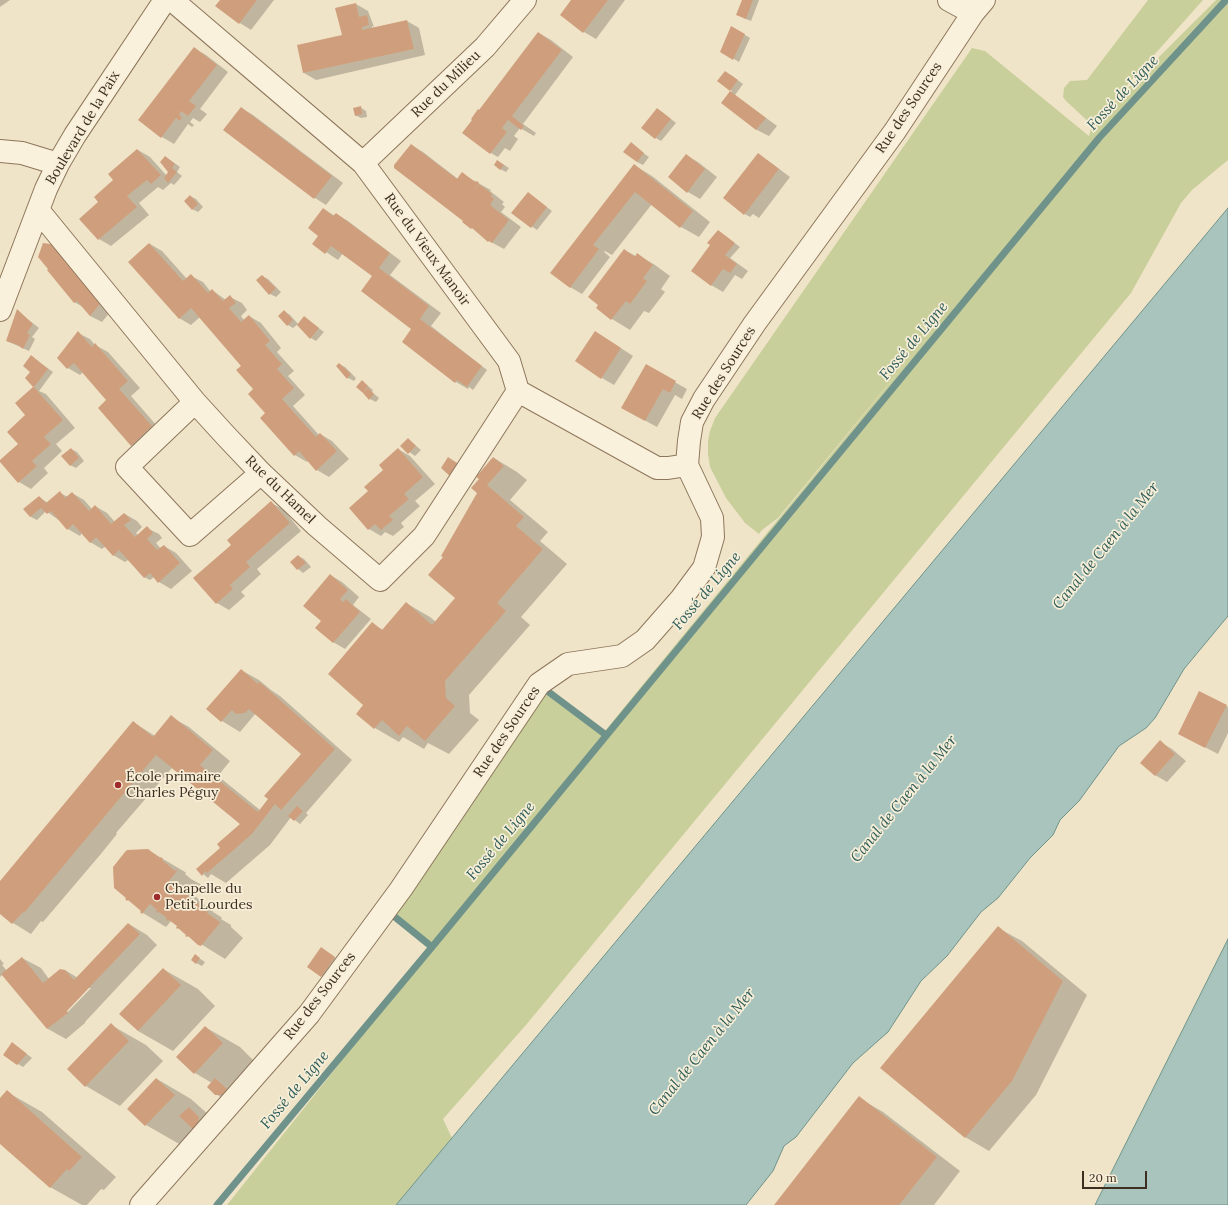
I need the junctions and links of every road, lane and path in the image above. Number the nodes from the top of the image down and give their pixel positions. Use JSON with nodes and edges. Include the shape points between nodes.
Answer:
{"nodes":[{"id":1,"x":165,"y":0,"type":"edge"},
{"id":2,"x":172,"y":0,"type":"edge"},
{"id":3,"x":525,"y":0,"type":"edge"},
{"id":4,"x":949,"y":0,"type":"edge"},
{"id":5,"x":978,"y":7,"type":"edge"},
{"id":6,"x":0,"y":151,"type":"edge"},
{"id":7,"x":363,"y":163,"type":"junction"},
{"id":8,"x":58,"y":164,"type":"junction"},
{"id":9,"x":38,"y":210,"type":"junction"},
{"id":10,"x":0,"y":310,"type":"edge"},
{"id":11,"x":518,"y":391,"type":"junction"},
{"id":12,"x":195,"y":402,"type":"junction"},
{"id":13,"x":687,"y":465,"type":"junction"},
{"id":14,"x":261,"y":473,"type":"junction"},
{"id":15,"x":141,"y":1205,"type":"edge"}],
"edges":[{"from":1,"to":8,"type":"street","name":"Boulevard de la Paix"},
{"from":2,"to":7,"type":"street","name":"Rue du Vieux Manoir"},
{"from":3,"to":7,"type":"street","name":"Rue du Milieu","via":[[485,47]]},
{"from":4,"to":5,"type":"street"},
{"from":5,"to":13,"type":"street","name":"Rue des Sources","via":[[895,131],[755,323],[704,399],[692,422]]},
{"from":6,"to":8,"type":"street","via":[[22,153]]},
{"from":7,"to":11,"type":"street","name":"Rue du Vieux Manoir","via":[[509,361]]},
{"from":8,"to":9,"type":"street","name":"Boulevard de la Paix"},
{"from":9,"to":10,"type":"street","name":"Boulevard de la Paix"},
{"from":9,"to":12,"type":"street","name":"Rue du Hamel"},
{"from":11,"to":13,"type":"street","via":[[657,468]]},
{"from":11,"to":14,"type":"street","name":"Rue du Hamel","via":[[424,536],[380,580]]},
{"from":12,"to":14,"type":"street","name":"Rue du Hamel"},
{"from":12,"to":14,"type":"street","via":[[127,467],[184,529],[190,535]]},
{"from":13,"to":15,"type":"street","name":"Rue des Sources","via":[[712,518],[713,537],[704,568],[681,599],[645,640],[634,648],[622,656],[568,664],[539,684],[401,889],[309,1014]]}]}
